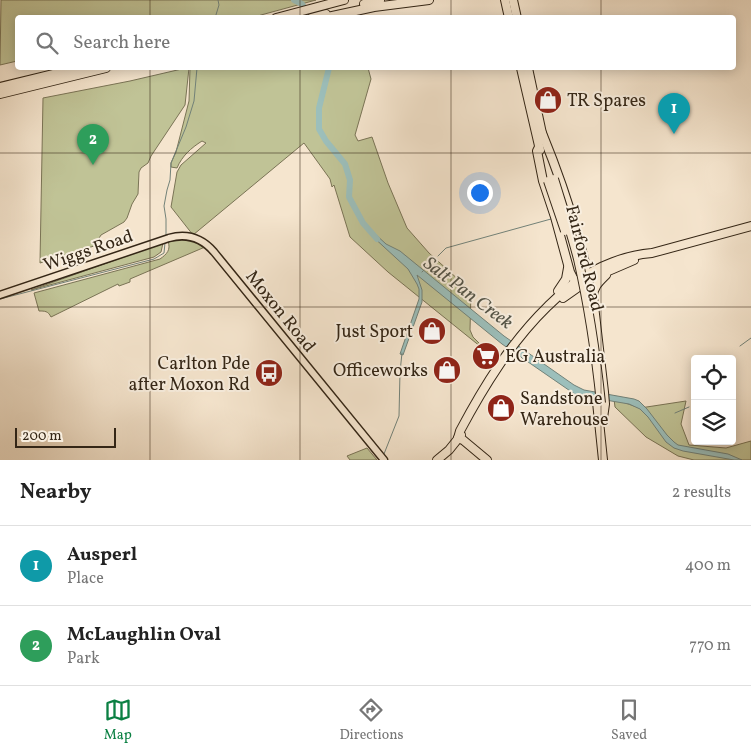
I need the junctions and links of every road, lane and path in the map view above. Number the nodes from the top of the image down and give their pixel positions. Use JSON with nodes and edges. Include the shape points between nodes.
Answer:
{"nodes":[{"id":1,"x":327,"y":0,"type":"edge"},
{"id":2,"x":380,"y":0,"type":"edge"},
{"id":3,"x":429,"y":0,"type":"edge"},
{"id":4,"x":513,"y":0,"type":"edge"},
{"id":5,"x":342,"y":1,"type":"edge"},
{"id":6,"x":504,"y":2,"type":"edge"},
{"id":7,"x":342,"y":11,"type":"junction"},
{"id":8,"x":281,"y":15,"type":"edge"},
{"id":9,"x":288,"y":15,"type":"edge"},
{"id":10,"x":324,"y":15,"type":"edge"},
{"id":11,"x":331,"y":15,"type":"edge"},
{"id":12,"x":508,"y":15,"type":"edge"},
{"id":13,"x":516,"y":15,"type":"edge"},
{"id":14,"x":70,"y":70,"type":"edge"},
{"id":15,"x":98,"y":70,"type":"edge"},
{"id":16,"x":521,"y":70,"type":"edge"},
{"id":17,"x":528,"y":70,"type":"edge"},
{"id":18,"x":0,"y":87,"type":"edge"},
{"id":19,"x":0,"y":94,"type":"edge"},
{"id":20,"x":542,"y":133,"type":"junction"},
{"id":21,"x":539,"y":146,"type":"junction"},
{"id":22,"x":551,"y":180,"type":"junction"},
{"id":23,"x":751,"y":226,"type":"edge"},
{"id":24,"x":187,"y":236,"type":"joint"},
{"id":25,"x":581,"y":249,"type":"junction"},
{"id":26,"x":652,"y":253,"type":"junction"},
{"id":27,"x":567,"y":259,"type":"junction"},
{"id":28,"x":599,"y":268,"type":"junction"},
{"id":29,"x":611,"y":270,"type":"junction"},
{"id":30,"x":581,"y":281,"type":"junction"},
{"id":31,"x":0,"y":296,"type":"edge"},
{"id":32,"x":549,"y":305,"type":"junction"},
{"id":33,"x":517,"y":344,"type":"junction"},
{"id":34,"x":601,"y":403,"type":"junction"},
{"id":35,"x":458,"y":438,"type":"junction"},
{"id":36,"x":384,"y":460,"type":"edge"},
{"id":37,"x":437,"y":460,"type":"edge"},
{"id":38,"x":487,"y":460,"type":"edge"},
{"id":39,"x":603,"y":460,"type":"edge"},
{"id":40,"x":607,"y":460,"type":"edge"}],
"edges":[{"from":1,"to":8,"type":"highway"},
{"from":2,"to":7,"type":"highway"},
{"from":3,"to":7,"type":"highway"},
{"from":4,"to":13,"type":"highway"},
{"from":5,"to":9,"type":"highway"},
{"from":6,"to":12,"type":"highway"},
{"from":7,"to":10,"type":"highway"},
{"from":7,"to":11,"type":"highway"},
{"from":14,"to":18,"type":"highway"},
{"from":15,"to":19,"type":"highway"},
{"from":16,"to":21,"type":"highway","name":"Fairford Road"},
{"from":17,"to":20,"type":"highway","name":"Fairford Road"},
{"from":20,"to":22,"type":"highway","name":"Fairford Road"},
{"from":20,"to":25,"type":"highway"},
{"from":21,"to":22,"type":"highway","name":"Fairford Road"},
{"from":21,"to":27,"type":"highway","via":[[543,181]]},
{"from":22,"to":34,"type":"highway","name":"Fairford Road","bridge":true,"via":[[576,271]]},
{"from":23,"to":26,"type":"highway"},
{"from":24,"to":31,"type":"main road","name":"Wiggs Road","via":[[166,239]]},
{"from":24,"to":36,"type":"main road","name":"Moxon Road","via":[[202,240],[211,249]]},
{"from":25,"to":28,"type":"highway","via":[[589,266]]},
{"from":25,"to":30,"type":"highway","via":[[586,268]]},
{"from":26,"to":28,"type":"highway","via":[[632,256]]},
{"from":26,"to":29,"type":"highway"},
{"from":27,"to":30,"type":"highway","via":[[571,274]]},
{"from":27,"to":32,"type":"highway","via":[[566,280]]},
{"from":28,"to":30,"type":"highway"},
{"from":29,"to":30,"type":"highway"},
{"from":29,"to":34,"type":"highway","via":[[594,289],[592,297],[599,349]]},
{"from":30,"to":32,"type":"highway"},
{"from":30,"to":33,"type":"highway"},
{"from":32,"to":33,"type":"highway"},
{"from":33,"to":35,"type":"highway","via":[[483,388]]},
{"from":34,"to":39,"type":"highway","name":"Fairford Road"},
{"from":34,"to":40,"type":"highway","name":"Fairford Road"},
{"from":35,"to":37,"type":"highway"},
{"from":35,"to":38,"type":"highway"}]}
